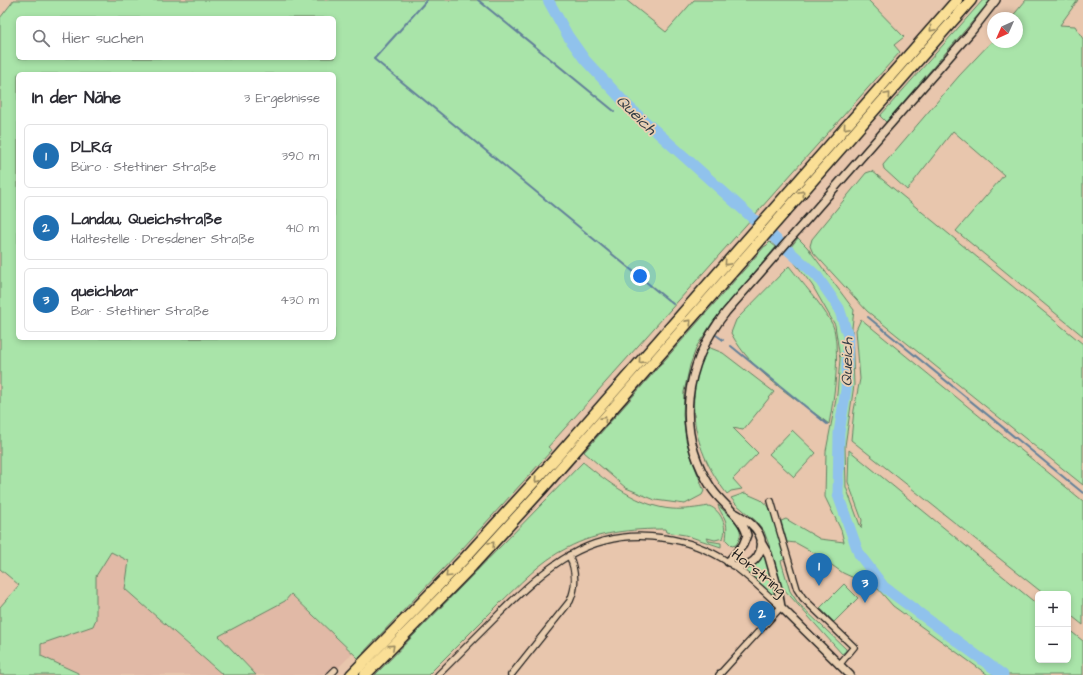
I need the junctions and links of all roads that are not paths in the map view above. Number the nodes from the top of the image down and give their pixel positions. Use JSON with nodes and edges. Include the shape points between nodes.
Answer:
{"nodes":[{"id":1,"x":957,"y":0,"type":"edge"},
{"id":2,"x":971,"y":0,"type":"edge"},
{"id":3,"x":996,"y":0,"type":"edge"},
{"id":4,"x":773,"y":219,"type":"junction"},
{"id":5,"x":756,"y":237,"type":"junction"},
{"id":6,"x":771,"y":501,"type":"dead end"},
{"id":7,"x":732,"y":512,"type":"junction"},
{"id":8,"x":761,"y":542,"type":"junction"},
{"id":9,"x":569,"y":555,"type":"junction"},
{"id":10,"x":730,"y":563,"type":"junction"},
{"id":11,"x":781,"y":607,"type":"junction"},
{"id":12,"x":839,"y":665,"type":"junction"},
{"id":13,"x":335,"y":670,"type":"dead end"},
{"id":14,"x":330,"y":675,"type":"edge"},
{"id":15,"x":351,"y":675,"type":"edge"},
{"id":16,"x":364,"y":675,"type":"edge"},
{"id":17,"x":438,"y":675,"type":"edge"},
{"id":18,"x":511,"y":675,"type":"edge"},
{"id":19,"x":719,"y":675,"type":"edge"},
{"id":20,"x":850,"y":675,"type":"edge"}],
"edges":[{"from":1,"to":4,"type":"highway","one_way":true},
{"from":4,"to":2,"type":"highway","one_way":true},
{"from":3,"to":7,"type":"street","via":[[967,37],[721,318],[704,345],[695,367],[689,393],[692,442],[702,472],[716,495]]},
{"from":4,"to":5,"type":"highway"},
{"from":5,"to":15,"type":"highway","one_way":true,"via":[[488,534]]},
{"from":16,"to":5,"type":"highway","one_way":true,"via":[[508,527]]},
{"from":6,"to":12,"type":"street","via":[[797,589],[803,598],[854,647]]},
{"from":7,"to":8,"type":"street","via":[[746,519],[754,527]]},
{"from":7,"to":10,"type":"street","via":[[744,528],[746,537]]},
{"from":8,"to":10,"type":"street","via":[[759,554],[752,562],[744,565]]},
{"from":8,"to":11,"type":"street","via":[[768,554]]},
{"from":9,"to":10,"type":"street","name":"Horstring","via":[[614,538],[649,536],[689,543]]},
{"from":9,"to":17,"type":"street","name":"Horstring","via":[[534,580]]},
{"from":9,"to":18,"type":"street","via":[[574,569],[575,591],[570,601]]},
{"from":10,"to":11,"type":"street","name":"Horstring"},
{"from":11,"to":12,"type":"street","name":"Horstring"},
{"from":11,"to":19,"type":"street"},
{"from":12,"to":20,"type":"street","name":"Horstring"},
{"from":13,"to":14,"type":"street"}]}
